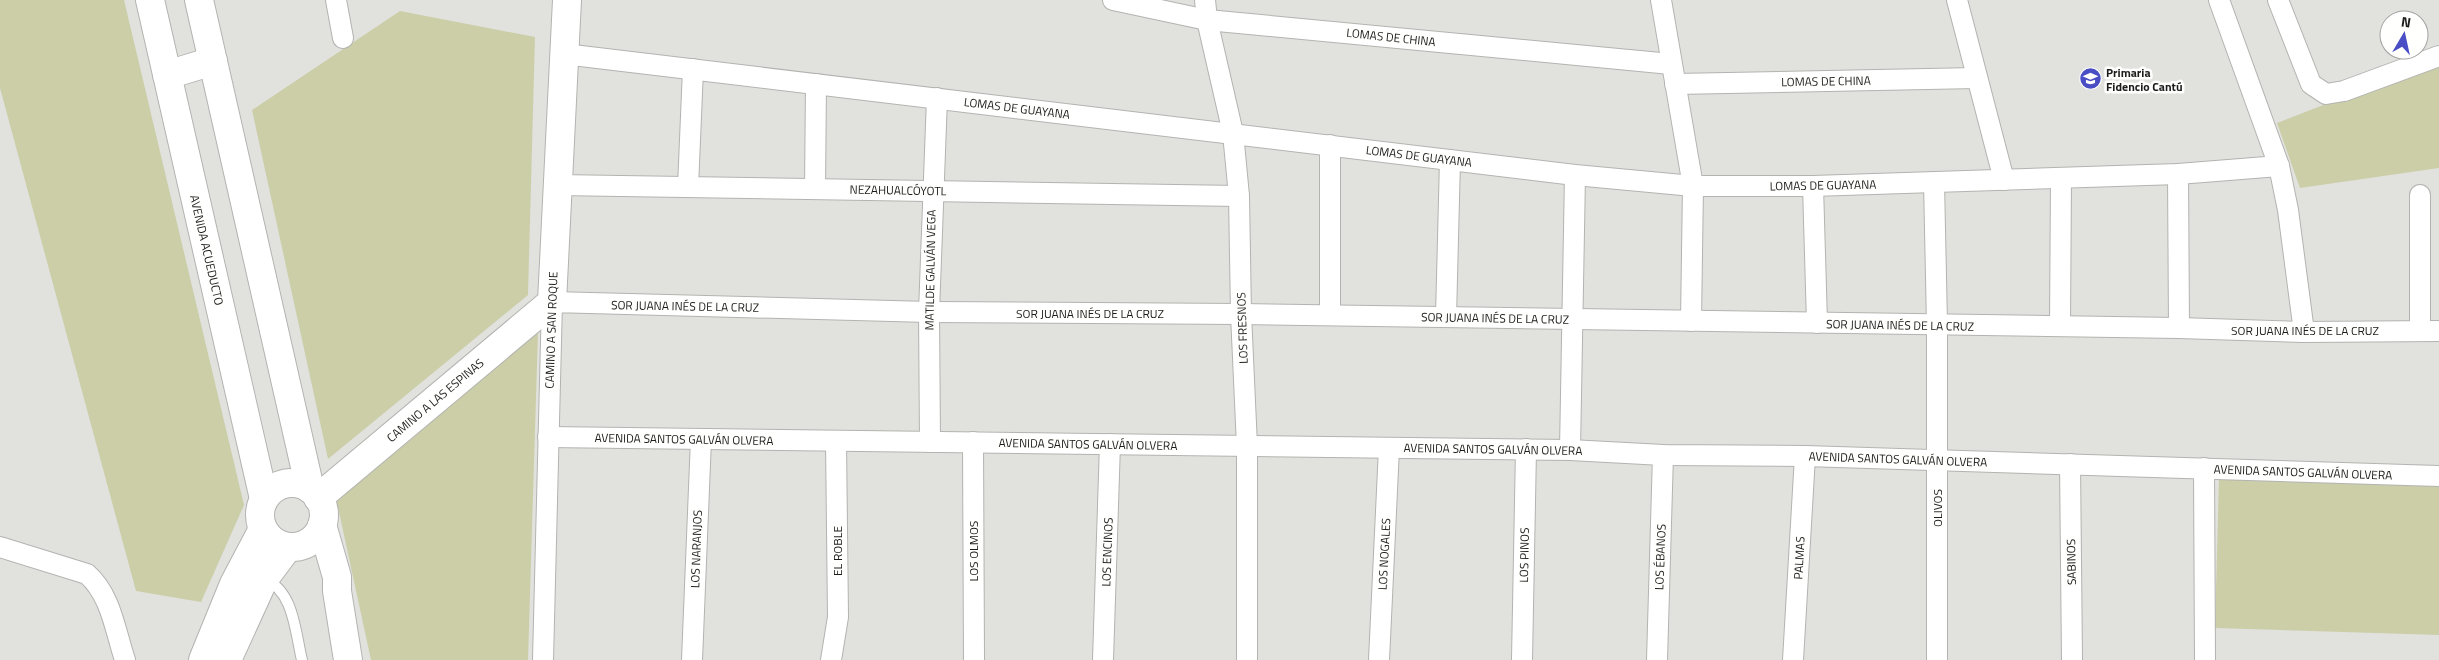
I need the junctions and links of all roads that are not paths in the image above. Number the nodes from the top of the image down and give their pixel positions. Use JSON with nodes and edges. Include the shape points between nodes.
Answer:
{"nodes":[{"id":1,"x":150,"y":0,"type":"edge"},
{"id":2,"x":199,"y":0,"type":"edge"},
{"id":3,"x":336,"y":0,"type":"edge"},
{"id":4,"x":567,"y":0,"type":"edge"},
{"id":5,"x":1113,"y":0,"type":"edge"},
{"id":6,"x":1661,"y":0,"type":"edge"},
{"id":7,"x":1957,"y":0,"type":"edge"},
{"id":8,"x":2218,"y":0,"type":"edge"},
{"id":9,"x":2280,"y":1,"type":"edge"},
{"id":10,"x":1206,"y":10,"type":"edge"},
{"id":11,"x":343,"y":38,"type":"dead end"},
{"id":12,"x":564,"y":54,"type":"junction"},
{"id":13,"x":2439,"y":56,"type":"edge"},
{"id":14,"x":213,"y":61,"type":"junction"},
{"id":15,"x":1672,"y":64,"type":"junction"},
{"id":16,"x":693,"y":69,"type":"junction"},
{"id":17,"x":167,"y":75,"type":"junction"},
{"id":18,"x":1977,"y":78,"type":"junction"},
{"id":19,"x":816,"y":84,"type":"junction"},
{"id":20,"x":1675,"y":84,"type":"junction"},
{"id":21,"x":937,"y":98,"type":"junction"},
{"id":22,"x":1233,"y":133,"type":"junction"},
{"id":23,"x":1330,"y":145,"type":"junction"},
{"id":24,"x":1450,"y":160,"type":"junction"},
{"id":25,"x":2278,"y":166,"type":"junction"},
{"id":26,"x":2178,"y":174,"type":"junction"},
{"id":27,"x":1576,"y":175,"type":"junction"},
{"id":28,"x":2061,"y":178,"type":"junction"},
{"id":29,"x":2004,"y":180,"type":"junction"},
{"id":30,"x":1934,"y":182,"type":"junction"},
{"id":31,"x":557,"y":185,"type":"junction"},
{"id":32,"x":1693,"y":186,"type":"junction"},
{"id":33,"x":1814,"y":186,"type":"junction"},
{"id":34,"x":688,"y":187,"type":"junction"},
{"id":35,"x":815,"y":189,"type":"junction"},
{"id":36,"x":932,"y":191,"type":"junction"},
{"id":37,"x":2420,"y":195,"type":"dead end"},
{"id":38,"x":1239,"y":196,"type":"junction"},
{"id":39,"x":552,"y":302,"type":"junction"},
{"id":40,"x":929,"y":312,"type":"junction"},
{"id":41,"x":1241,"y":314,"type":"junction"},
{"id":42,"x":1330,"y":315,"type":"junction"},
{"id":43,"x":1446,"y":317,"type":"junction"},
{"id":44,"x":1573,"y":319,"type":"junction"},
{"id":45,"x":1691,"y":321,"type":"junction"},
{"id":46,"x":1817,"y":323,"type":"junction"},
{"id":47,"x":1937,"y":326,"type":"junction"},
{"id":48,"x":2060,"y":326,"type":"junction"},
{"id":49,"x":2180,"y":328,"type":"junction"},
{"id":50,"x":2430,"y":330,"type":"edge"},
{"id":51,"x":2304,"y":332,"type":"junction"},
{"id":52,"x":548,"y":437,"type":"junction"},
{"id":53,"x":701,"y":439,"type":"junction"},
{"id":54,"x":836,"y":441,"type":"junction"},
{"id":55,"x":930,"y":442,"type":"junction"},
{"id":56,"x":973,"y":442,"type":"junction"},
{"id":57,"x":1110,"y":444,"type":"junction"},
{"id":58,"x":1247,"y":446,"type":"junction"},
{"id":59,"x":1390,"y":448,"type":"junction"},
{"id":60,"x":1526,"y":449,"type":"junction"},
{"id":61,"x":1570,"y":450,"type":"junction"},
{"id":62,"x":1663,"y":455,"type":"junction"},
{"id":63,"x":1805,"y":456,"type":"junction"},
{"id":64,"x":1937,"y":461,"type":"junction"},
{"id":65,"x":2070,"y":464,"type":"junction"},
{"id":66,"x":2204,"y":468,"type":"junction"},
{"id":67,"x":2439,"y":476,"type":"edge"},
{"id":68,"x":314,"y":494,"type":"junction"},
{"id":69,"x":264,"y":499,"type":"junction"},
{"id":70,"x":322,"y":525,"type":"junction"},
{"id":71,"x":263,"y":529,"type":"junction"},
{"id":72,"x":0,"y":547,"type":"edge"},
{"id":73,"x":293,"y":547,"type":"junction"},
{"id":74,"x":253,"y":574,"type":"junction"},
{"id":75,"x":336,"y":591,"type":"junction"},
{"id":76,"x":124,"y":660,"type":"edge"},
{"id":77,"x":203,"y":660,"type":"edge"},
{"id":78,"x":227,"y":660,"type":"edge"},
{"id":79,"x":302,"y":660,"type":"edge"},
{"id":80,"x":348,"y":660,"type":"edge"},
{"id":81,"x":543,"y":660,"type":"edge"},
{"id":82,"x":692,"y":660,"type":"edge"},
{"id":83,"x":831,"y":660,"type":"edge"},
{"id":84,"x":974,"y":660,"type":"edge"},
{"id":85,"x":1104,"y":660,"type":"edge"},
{"id":86,"x":1247,"y":660,"type":"edge"},
{"id":87,"x":1379,"y":660,"type":"edge"},
{"id":88,"x":1522,"y":660,"type":"edge"},
{"id":89,"x":1657,"y":660,"type":"edge"},
{"id":90,"x":1793,"y":660,"type":"edge"},
{"id":91,"x":1937,"y":660,"type":"edge"},
{"id":92,"x":2072,"y":660,"type":"edge"},
{"id":93,"x":2205,"y":660,"type":"edge"}],
"edges":[{"from":1,"to":17,"type":"street","name":"AVENIDA ACUEDUCTO"},
{"from":2,"to":14,"type":"street"},
{"from":3,"to":11,"type":"street"},
{"from":4,"to":12,"type":"street","name":"CAMINO A SAN ROQUE"},
{"from":5,"to":10,"type":"street","name":"LOMAS DE CHINA"},
{"from":6,"to":15,"type":"street"},
{"from":7,"to":18,"type":"street"},
{"from":8,"to":25,"type":"street"},
{"from":9,"to":13,"type":"street","via":[[2311,84],[2326,94],[2344,91]]},
{"from":10,"to":15,"type":"street","name":"LOMAS DE CHINA"},
{"from":10,"to":22,"type":"street","name":"LOS FRESNOS"},
{"from":12,"to":16,"type":"street","name":"LOMAS DE GUAYANA"},
{"from":12,"to":31,"type":"street","name":"CAMINO A SAN ROQUE"},
{"from":14,"to":17,"type":"street"},
{"from":14,"to":68,"type":"street"},
{"from":15,"to":20,"type":"street"},
{"from":16,"to":19,"type":"street","name":"LOMAS DE GUAYANA"},
{"from":16,"to":34,"type":"street"},
{"from":17,"to":69,"type":"street","name":"AVENIDA ACUEDUCTO"},
{"from":18,"to":20,"type":"street","name":"LOMAS DE CHINA"},
{"from":18,"to":29,"type":"street"},
{"from":19,"to":21,"type":"street","name":"LOMAS DE GUAYANA"},
{"from":19,"to":35,"type":"street"},
{"from":20,"to":32,"type":"street"},
{"from":21,"to":22,"type":"street","name":"LOMAS DE GUAYANA"},
{"from":21,"to":36,"type":"street","name":"MATILDE GALVÁN VEGA"},
{"from":22,"to":23,"type":"street","name":"LOMAS DE GUAYANA"},
{"from":22,"to":38,"type":"street","name":"LOS FRESNOS"},
{"from":23,"to":24,"type":"street","name":"LOMAS DE GUAYANA"},
{"from":23,"to":42,"type":"street"},
{"from":24,"to":27,"type":"street","name":"LOMAS DE GUAYANA"},
{"from":24,"to":43,"type":"street"},
{"from":25,"to":26,"type":"street","name":"LOMAS DE GUAYANA"},
{"from":25,"to":51,"type":"street","via":[[2288,210]]},
{"from":26,"to":28,"type":"street","name":"LOMAS DE GUAYANA"},
{"from":26,"to":49,"type":"street"},
{"from":27,"to":32,"type":"street","name":"LOMAS DE GUAYANA"},
{"from":27,"to":44,"type":"street"},
{"from":28,"to":29,"type":"street","name":"LOMAS DE GUAYANA"},
{"from":28,"to":48,"type":"street"},
{"from":29,"to":30,"type":"street","name":"LOMAS DE GUAYANA"},
{"from":30,"to":33,"type":"street","name":"LOMAS DE GUAYANA"},
{"from":30,"to":47,"type":"street","name":"OLIVOS"},
{"from":31,"to":34,"type":"street","name":"NEZAHUALCÓYOTL"},
{"from":31,"to":39,"type":"street","name":"CAMINO A SAN ROQUE"},
{"from":32,"to":33,"type":"street","name":"LOMAS DE GUAYANA"},
{"from":32,"to":45,"type":"street"},
{"from":33,"to":46,"type":"street"},
{"from":34,"to":35,"type":"street","name":"NEZAHUALCÓYOTL"},
{"from":35,"to":36,"type":"street","name":"NEZAHUALCÓYOTL"},
{"from":36,"to":38,"type":"street","name":"NEZAHUALCÓYOTL"},
{"from":36,"to":40,"type":"street","name":"MATILDE GALVÁN VEGA"},
{"from":37,"to":50,"type":"street"},
{"from":38,"to":41,"type":"street","name":"LOS FRESNOS"},
{"from":39,"to":40,"type":"street","name":"SOR JUANA INÉS DE LA CRUZ"},
{"from":39,"to":52,"type":"street","name":"CAMINO A SAN ROQUE"},
{"from":39,"to":68,"type":"street","name":"CAMINO A LAS ESPINAS"},
{"from":40,"to":41,"type":"street","name":"SOR JUANA INÉS DE LA CRUZ"},
{"from":40,"to":55,"type":"street","name":"MATILDE GALVÁN VEGA"},
{"from":41,"to":42,"type":"street","name":"SOR JUANA INÉS DE LA CRUZ"},
{"from":41,"to":58,"type":"street","name":"LOS FRESNOS"},
{"from":42,"to":43,"type":"street","name":"SOR JUANA INÉS DE LA CRUZ"},
{"from":43,"to":44,"type":"street","name":"SOR JUANA INÉS DE LA CRUZ"},
{"from":44,"to":45,"type":"street","name":"SOR JUANA INÉS DE LA CRUZ"},
{"from":44,"to":61,"type":"street"},
{"from":45,"to":46,"type":"street","name":"SOR JUANA INÉS DE LA CRUZ"},
{"from":46,"to":47,"type":"street","name":"SOR JUANA INÉS DE LA CRUZ"},
{"from":47,"to":48,"type":"street","name":"SOR JUANA INÉS DE LA CRUZ"},
{"from":47,"to":64,"type":"street","name":"OLIVOS"},
{"from":48,"to":49,"type":"street","name":"SOR JUANA INÉS DE LA CRUZ"},
{"from":49,"to":51,"type":"street","name":"SOR JUANA INÉS DE LA CRUZ"},
{"from":50,"to":51,"type":"street","name":"SOR JUANA INÉS DE LA CRUZ"},
{"from":52,"to":53,"type":"street","name":"AVENIDA SANTOS GALVÁN OLVERA"},
{"from":52,"to":81,"type":"street","name":"CAMINO A SAN ROQUE"},
{"from":53,"to":54,"type":"street","name":"AVENIDA SANTOS GALVÁN OLVERA"},
{"from":53,"to":82,"type":"street","name":"LOS NARANJOS"},
{"from":54,"to":55,"type":"street","name":"AVENIDA SANTOS GALVÁN OLVERA"},
{"from":54,"to":83,"type":"street","name":"EL ROBLE","via":[[838,617]]},
{"from":55,"to":56,"type":"street","name":"AVENIDA SANTOS GALVÁN OLVERA"},
{"from":56,"to":57,"type":"street","name":"AVENIDA SANTOS GALVÁN OLVERA"},
{"from":56,"to":84,"type":"street","name":"LOS OLMOS"},
{"from":57,"to":58,"type":"street","name":"AVENIDA SANTOS GALVÁN OLVERA"},
{"from":57,"to":85,"type":"street","name":"LOS ENCINOS"},
{"from":58,"to":59,"type":"street","name":"AVENIDA SANTOS GALVÁN OLVERA"},
{"from":58,"to":86,"type":"street","name":"LOS FRESNOS"},
{"from":59,"to":60,"type":"street","name":"AVENIDA SANTOS GALVÁN OLVERA"},
{"from":59,"to":87,"type":"street","name":"LOS NOGALES"},
{"from":60,"to":61,"type":"street","name":"AVENIDA SANTOS GALVÁN OLVERA"},
{"from":60,"to":88,"type":"street","name":"LOS PINOS"},
{"from":61,"to":62,"type":"street","name":"AVENIDA SANTOS GALVÁN OLVERA"},
{"from":62,"to":63,"type":"street","name":"AVENIDA SANTOS GALVÁN OLVERA"},
{"from":62,"to":89,"type":"street","name":"LOS ÉBANOS"},
{"from":63,"to":64,"type":"street","name":"AVENIDA SANTOS GALVÁN OLVERA"},
{"from":63,"to":90,"type":"street","name":"PALMAS"},
{"from":64,"to":65,"type":"street","name":"AVENIDA SANTOS GALVÁN OLVERA"},
{"from":64,"to":91,"type":"street","name":"OLIVOS"},
{"from":65,"to":66,"type":"street","name":"AVENIDA SANTOS GALVÁN OLVERA"},
{"from":65,"to":92,"type":"street","name":"SABINOS"},
{"from":66,"to":67,"type":"street","name":"AVENIDA SANTOS GALVÁN OLVERA"},
{"from":66,"to":93,"type":"street"},
{"from":68,"to":69,"type":"street","via":[[295,484],[280,486]]},
{"from":68,"to":70,"type":"street","via":[[322,506]]},
{"from":69,"to":71,"type":"street","via":[[260,509]]},
{"from":70,"to":73,"type":"street","via":[[316,536]]},
{"from":70,"to":75,"type":"street","via":[[337,577]]},
{"from":71,"to":73,"type":"street","via":[[269,538]]},
{"from":71,"to":74,"type":"street"},
{"from":72,"to":76,"type":"street","via":[[87,574],[97,583],[105,597]]},
{"from":73,"to":74,"type":"street"},
{"from":73,"to":75,"type":"street"},
{"from":74,"to":77,"type":"street"},
{"from":74,"to":78,"type":"street"},
{"from":74,"to":79,"type":"lane","via":[[276,584],[287,598]]},
{"from":75,"to":80,"type":"street"}]}
